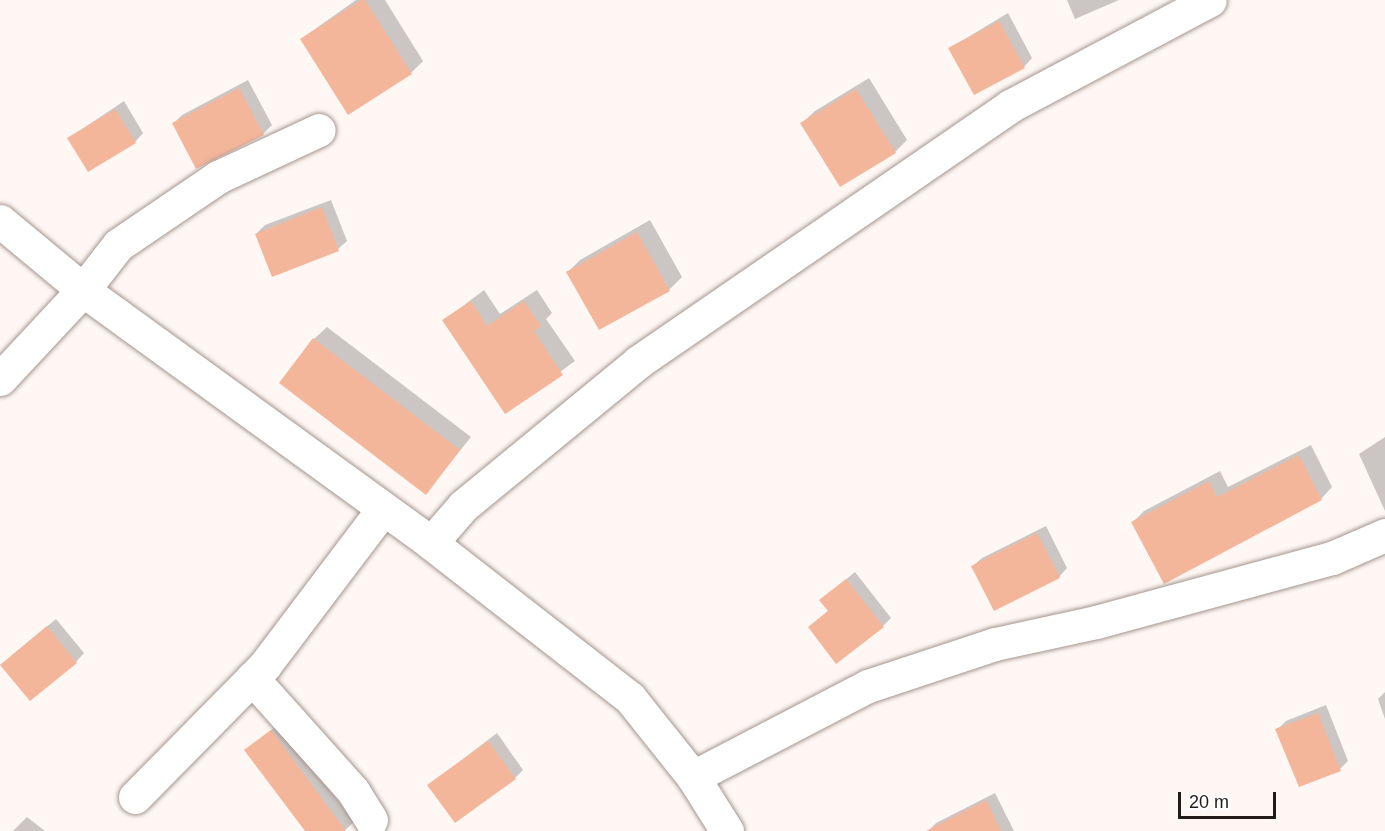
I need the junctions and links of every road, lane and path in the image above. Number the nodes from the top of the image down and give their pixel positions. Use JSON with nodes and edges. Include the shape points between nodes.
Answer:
{"nodes":[{"id":1,"x":1210,"y":0,"type":"edge"},
{"id":2,"x":319,"y":130,"type":"dead end"},
{"id":3,"x":0,"y":221,"type":"edge"},
{"id":4,"x":83,"y":290,"type":"junction"},
{"id":5,"x":0,"y":379,"type":"edge"},
{"id":6,"x":384,"y":508,"type":"junction"},
{"id":7,"x":1385,"y":535,"type":"edge"},
{"id":8,"x":431,"y":543,"type":"junction"},
{"id":9,"x":252,"y":678,"type":"junction"},
{"id":10,"x":693,"y":777,"type":"junction"},
{"id":11,"x":135,"y":797,"type":"dead end"},
{"id":12,"x":371,"y":820,"type":"dead end"},
{"id":13,"x":728,"y":831,"type":"edge"}],
"edges":[{"from":1,"to":8,"type":"street","via":[[1010,106],[638,362],[463,506]]},
{"from":2,"to":4,"type":"street","via":[[218,177],[118,245]]},
{"from":3,"to":4,"type":"street"},
{"from":4,"to":5,"type":"street"},
{"from":4,"to":6,"type":"street"},
{"from":6,"to":8,"type":"street"},
{"from":6,"to":9,"type":"street"},
{"from":7,"to":10,"type":"street","via":[[1332,558],[1096,622],[995,644],[868,686]]},
{"from":8,"to":10,"type":"street","via":[[630,698]]},
{"from":9,"to":11,"type":"street"},
{"from":9,"to":12,"type":"street","via":[[353,791]]},
{"from":10,"to":13,"type":"street"}]}
